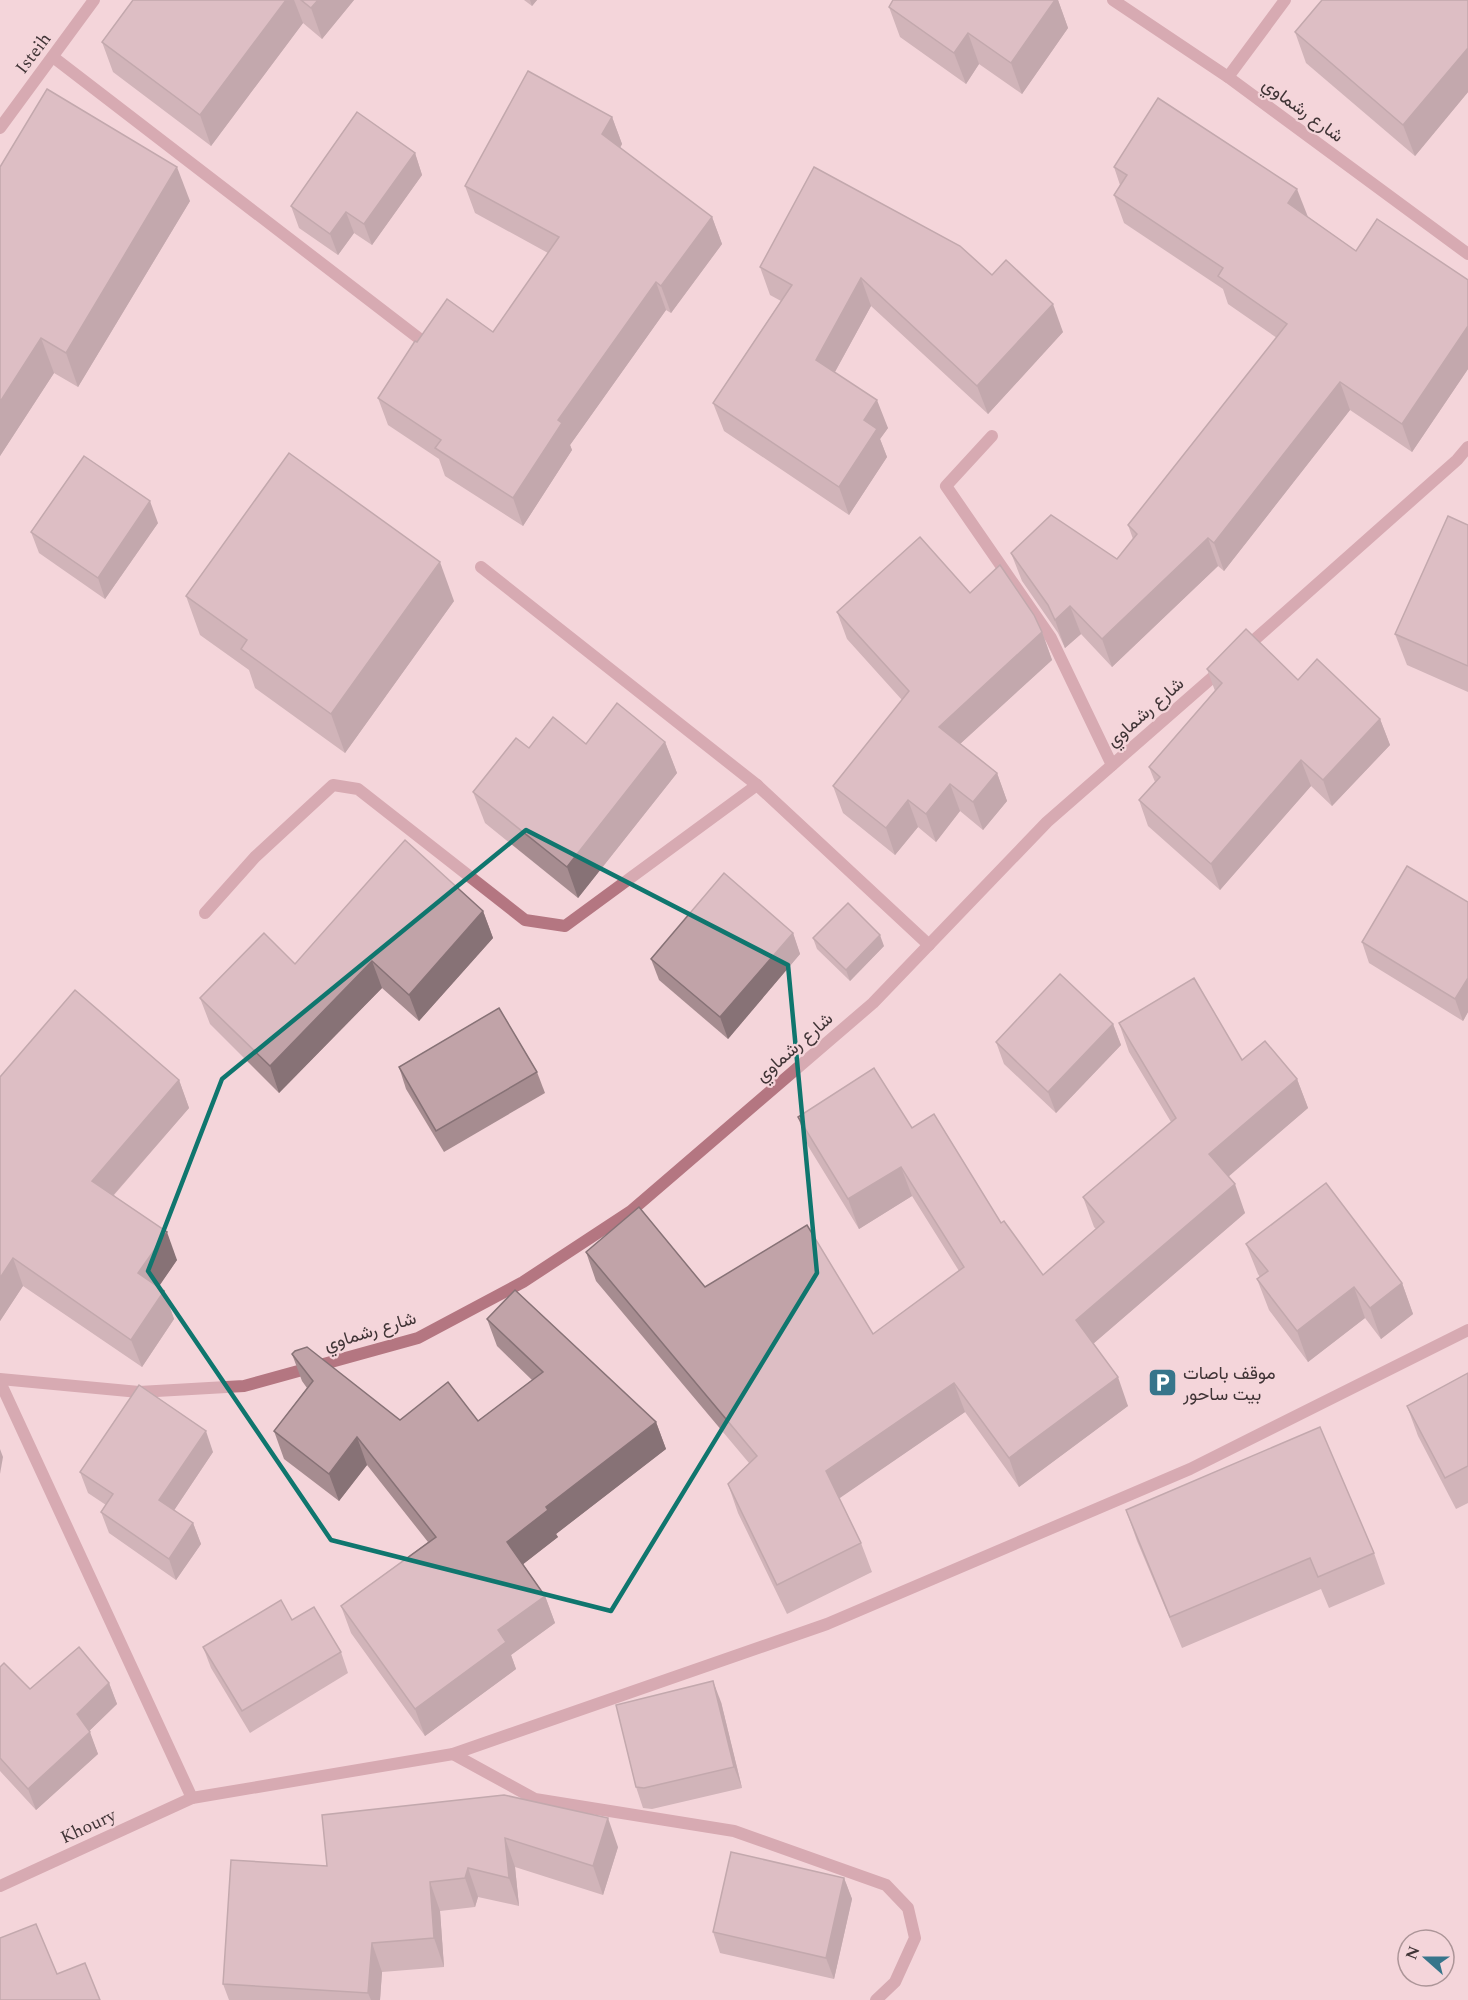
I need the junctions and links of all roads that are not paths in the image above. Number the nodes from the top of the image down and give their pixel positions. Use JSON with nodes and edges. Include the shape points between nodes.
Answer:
{"nodes":[{"id":1,"x":94,"y":0,"type":"edge"},
{"id":2,"x":1113,"y":0,"type":"edge"},
{"id":3,"x":1285,"y":0,"type":"edge"},
{"id":4,"x":53,"y":57,"type":"junction"},
{"id":5,"x":1227,"y":77,"type":"junction"},
{"id":6,"x":0,"y":128,"type":"edge"},
{"id":7,"x":1468,"y":254,"type":"edge"},
{"id":8,"x":425,"y":343,"type":"edge"},
{"id":9,"x":992,"y":436,"type":"dead end"},
{"id":10,"x":1468,"y":447,"type":"edge"},
{"id":11,"x":1463,"y":464,"type":"edge"},
{"id":12,"x":481,"y":567,"type":"dead end"},
{"id":13,"x":1112,"y":765,"type":"junction"},
{"id":14,"x":757,"y":786,"type":"junction"},
{"id":15,"x":205,"y":913,"type":"dead end"},
{"id":16,"x":930,"y":945,"type":"junction"},
{"id":17,"x":1468,"y":1330,"type":"edge"},
{"id":18,"x":0,"y":1381,"type":"edge"},
{"id":19,"x":453,"y":1754,"type":"junction"},
{"id":20,"x":192,"y":1798,"type":"junction"},
{"id":21,"x":0,"y":1886,"type":"edge"},
{"id":22,"x":876,"y":2000,"type":"edge"}],
"edges":[{"from":1,"to":4,"type":"street","name":"Isteih"},
{"from":2,"to":5,"type":"street","name":"شارع رشماوي"},
{"from":3,"to":5,"type":"street"},
{"from":4,"to":6,"type":"street","name":"Isteih"},
{"from":4,"to":8,"type":"street"},
{"from":5,"to":7,"type":"street","name":"شارع رشماوي"},
{"from":9,"to":13,"type":"street","via":[[946,486],[1051,638]]},
{"from":10,"to":11,"type":"street","name":"شارع رشماوي"},
{"from":11,"to":13,"type":"street","name":"شارع رشماوي"},
{"from":12,"to":14,"type":"street"},
{"from":13,"to":16,"type":"street","name":"شارع رشماوي","via":[[1047,822]]},
{"from":14,"to":15,"type":"street","via":[[565,926],[525,920],[358,789],[333,785],[255,857]]},
{"from":14,"to":16,"type":"street"},
{"from":16,"to":18,"type":"street","name":"شارع رشماوي","via":[[873,1002],[631,1211],[523,1282],[418,1338],[244,1386],[139,1392]]},
{"from":17,"to":19,"type":"street","name":"Khoury","via":[[1190,1469],[827,1624]]},
{"from":18,"to":20,"type":"street"},
{"from":19,"to":20,"type":"street","name":"Khoury"},
{"from":19,"to":22,"type":"street","via":[[535,1799],[734,1832],[886,1885],[908,1908],[915,1938],[895,1982]]},
{"from":20,"to":21,"type":"street","name":"Khoury"}]}
